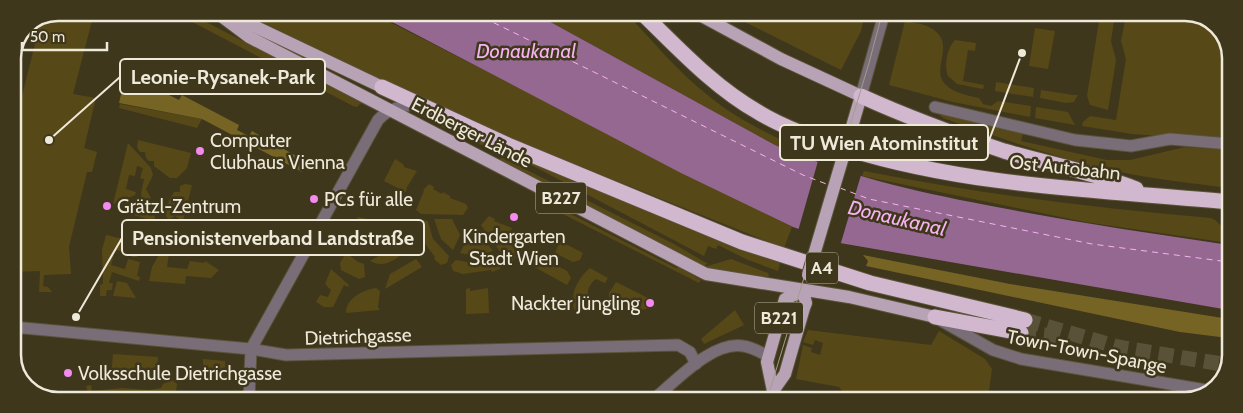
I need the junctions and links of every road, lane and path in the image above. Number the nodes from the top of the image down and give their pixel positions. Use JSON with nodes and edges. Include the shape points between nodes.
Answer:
{"nodes":[{"id":1,"x":228,"y":21,"type":"edge"},
{"id":2,"x":239,"y":21,"type":"edge"},
{"id":3,"x":650,"y":21,"type":"edge"},
{"id":4,"x":711,"y":21,"type":"edge"},
{"id":5,"x":882,"y":21,"type":"edge"},
{"id":6,"x":382,"y":87,"type":"joint"},
{"id":7,"x":861,"y":96,"type":"junction"},
{"id":8,"x":418,"y":104,"type":"junction"},
{"id":9,"x":935,"y":107,"type":"dead end"},
{"id":10,"x":388,"y":111,"type":"junction"},
{"id":11,"x":1222,"y":143,"type":"edge"},
{"id":12,"x":1151,"y":194,"type":"junction"},
{"id":13,"x":1222,"y":201,"type":"edge"},
{"id":14,"x":803,"y":291,"type":"junction"},
{"id":15,"x":935,"y":317,"type":"junction"},
{"id":16,"x":21,"y":328,"type":"edge"},
{"id":17,"x":251,"y":349,"type":"junction"},
{"id":18,"x":768,"y":356,"type":"junction"},
{"id":19,"x":696,"y":364,"type":"junction"},
{"id":20,"x":1199,"y":389,"type":"edge"},
{"id":21,"x":249,"y":392,"type":"edge"},
{"id":22,"x":662,"y":392,"type":"edge"},
{"id":23,"x":771,"y":392,"type":"edge"},
{"id":24,"x":774,"y":392,"type":"edge"}],
"edges":[{"from":1,"to":10,"type":"main road","name":"Erdberger Lände","number":"B227","via":[[249,37]]},
{"from":2,"to":6,"type":"main road","name":"Erdberger Lände","number":"B227"},
{"from":3,"to":12,"type":"highway","name":"Ost Autobahn","via":[[735,97],[786,127],[813,138],[938,172]]},
{"from":4,"to":7,"type":"main road","via":[[781,59]]},
{"from":5,"to":7,"type":"street"},
{"from":6,"to":8,"type":"highway"},
{"from":7,"to":12,"type":"highway","via":[[1004,151],[1101,176]]},
{"from":7,"to":14,"type":"main road","number":"B221","bridge":true},
{"from":8,"to":10,"type":"street"},
{"from":8,"to":15,"type":"highway","number":"A4","via":[[510,146],[742,242],[870,284],[1023,326]]},
{"from":9,"to":11,"type":"street","via":[[1075,140],[1131,146],[1170,138]]},
{"from":10,"to":14,"type":"main road","name":"Erdberger Lände","number":"B227","via":[[706,274]]},
{"from":10,"to":17,"type":"street","via":[[378,120]]},
{"from":12,"to":13,"type":"highway","name":"Ost Autobahn"},
{"from":14,"to":15,"type":"main road","name":"Erdberger Lände","via":[[857,299]]},
{"from":14,"to":18,"type":"main road","number":"B221","via":[[785,299]]},
{"from":14,"to":24,"type":"main road","via":[[806,303],[784,374]]},
{"from":15,"to":20,"type":"street","name":"Town-Town-Spange","via":[[1006,355]]},
{"from":16,"to":17,"type":"street","name":"Dietrichgasse"},
{"from":17,"to":19,"type":"street","name":"Dietrichgasse","via":[[286,355],[678,345],[690,352]]},
{"from":17,"to":21,"type":"street"},
{"from":18,"to":19,"type":"street","via":[[744,346],[732,346],[715,351]]},
{"from":18,"to":23,"type":"main road","number":"B221"},
{"from":19,"to":22,"type":"street"}]}
